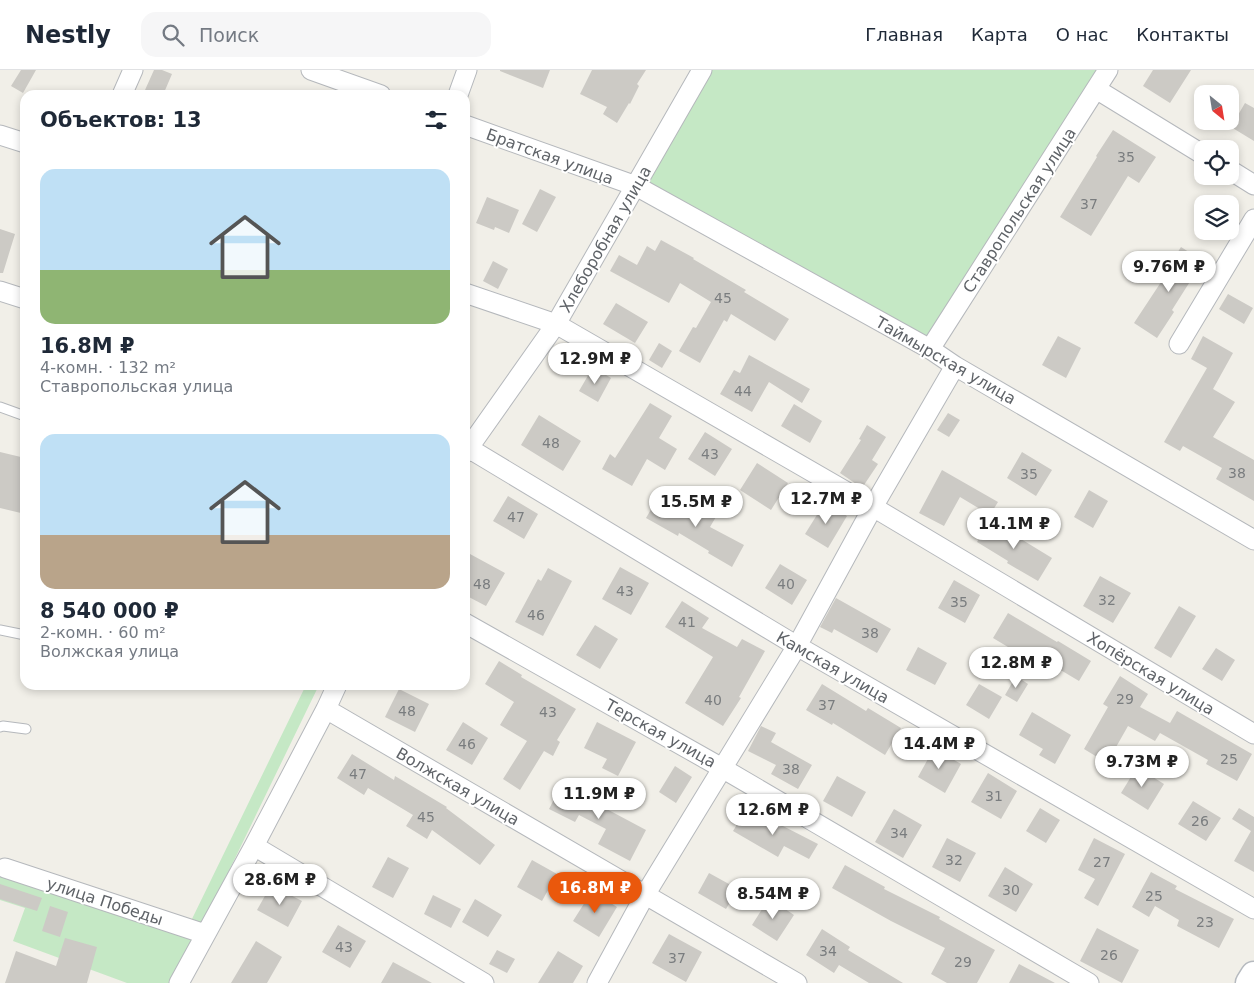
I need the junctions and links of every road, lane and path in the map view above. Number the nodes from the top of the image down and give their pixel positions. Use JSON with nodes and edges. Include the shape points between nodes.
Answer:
{"nodes":[{"id":1,"x":133,"y":70,"type":"edge"},
{"id":2,"x":311,"y":70,"type":"edge"},
{"id":3,"x":467,"y":70,"type":"edge"},
{"id":4,"x":702,"y":70,"type":"edge"},
{"id":5,"x":1108,"y":70,"type":"edge"},
{"id":6,"x":1096,"y":89,"type":"junction"},
{"id":7,"x":124,"y":90,"type":"edge"},
{"id":8,"x":367,"y":90,"type":"edge"},
{"id":9,"x":460,"y":90,"type":"edge"},
{"id":10,"x":470,"y":127,"type":"edge"},
{"id":11,"x":0,"y":135,"type":"edge"},
{"id":12,"x":20,"y":141,"type":"edge"},
{"id":13,"x":1194,"y":149,"type":"edge"},
{"id":14,"x":1239,"y":176,"type":"edge"},
{"id":15,"x":1254,"y":185,"type":"edge"},
{"id":16,"x":636,"y":186,"type":"junction"},
{"id":17,"x":1254,"y":219,"type":"edge"},
{"id":18,"x":0,"y":291,"type":"edge"},
{"id":19,"x":470,"y":295,"type":"edge"},
{"id":20,"x":20,"y":297,"type":"edge"},
{"id":21,"x":556,"y":324,"type":"junction"},
{"id":22,"x":1178,"y":344,"type":"dead end"},
{"id":23,"x":930,"y":349,"type":"junction"},
{"id":24,"x":955,"y":366,"type":"junction"},
{"id":25,"x":0,"y":408,"type":"edge"},
{"id":26,"x":20,"y":414,"type":"edge"},
{"id":27,"x":470,"y":443,"type":"edge"},
{"id":28,"x":470,"y":451,"type":"edge"},
{"id":29,"x":873,"y":508,"type":"junction"},
{"id":30,"x":1254,"y":540,"type":"edge"},
{"id":31,"x":470,"y":626,"type":"edge"},
{"id":32,"x":0,"y":630,"type":"edge"},
{"id":33,"x":20,"y":634,"type":"edge"},
{"id":34,"x":797,"y":646,"type":"junction"},
{"id":35,"x":335,"y":690,"type":"edge"},
{"id":36,"x":326,"y":709,"type":"junction"},
{"id":37,"x":0,"y":727,"type":"edge"},
{"id":38,"x":26,"y":729,"type":"dead end"},
{"id":39,"x":1254,"y":734,"type":"edge"},
{"id":40,"x":722,"y":768,"type":"junction"},
{"id":41,"x":254,"y":846,"type":"junction"},
{"id":42,"x":6,"y":868,"type":"dead end"},
{"id":43,"x":645,"y":895,"type":"junction"},
{"id":44,"x":1254,"y":909,"type":"edge"},
{"id":45,"x":205,"y":934,"type":"junction"},
{"id":46,"x":1254,"y":975,"type":"edge"},
{"id":47,"x":179,"y":983,"type":"edge"},
{"id":48,"x":484,"y":983,"type":"edge"},
{"id":49,"x":597,"y":983,"type":"edge"},
{"id":50,"x":797,"y":983,"type":"edge"},
{"id":51,"x":1089,"y":983,"type":"edge"},
{"id":52,"x":1249,"y":983,"type":"edge"}],
"edges":[{"from":1,"to":7,"type":"street"},
{"from":2,"to":8,"type":"street"},
{"from":3,"to":9,"type":"street"},
{"from":4,"to":16,"type":"street","name":"Хлеборобная улица"},
{"from":5,"to":6,"type":"street","name":"Ставропольская улица"},
{"from":6,"to":13,"type":"street"},
{"from":6,"to":23,"type":"street","name":"Ставропольская улица"},
{"from":10,"to":16,"type":"street","name":"Братская улица"},
{"from":11,"to":12,"type":"street"},
{"from":14,"to":15,"type":"street"},
{"from":16,"to":21,"type":"street","name":"Хлеборобная улица"},
{"from":16,"to":23,"type":"street","name":"Таймырская улица"},
{"from":17,"to":22,"type":"street"},
{"from":18,"to":20,"type":"street"},
{"from":19,"to":21,"type":"street","name":"Хопёрская улица"},
{"from":21,"to":27,"type":"street","name":"Хлеборобная улица"},
{"from":21,"to":29,"type":"street","name":"Хопёрская улица"},
{"from":23,"to":24,"type":"street","name":"Таймырская улица"},
{"from":24,"to":29,"type":"street"},
{"from":24,"to":30,"type":"street","name":"Таймырская улица"},
{"from":25,"to":26,"type":"lane"},
{"from":28,"to":34,"type":"street","name":"Камская улица"},
{"from":29,"to":34,"type":"street"},
{"from":29,"to":39,"type":"street","name":"Хопёрская улица"},
{"from":31,"to":40,"type":"street","name":"Терская улица"},
{"from":32,"to":33,"type":"lane"},
{"from":34,"to":40,"type":"street"},
{"from":34,"to":44,"type":"street","name":"Камская улица"},
{"from":35,"to":36,"type":"street"},
{"from":36,"to":41,"type":"street"},
{"from":36,"to":43,"type":"street","name":"Волжская улица"},
{"from":37,"to":38,"type":"lane"},
{"from":40,"to":43,"type":"street"},
{"from":40,"to":51,"type":"street","name":"Терская улица"},
{"from":41,"to":45,"type":"street"},
{"from":41,"to":48,"type":"street"},
{"from":42,"to":45,"type":"street","name":"улица Победы"},
{"from":43,"to":49,"type":"street"},
{"from":43,"to":50,"type":"street","name":"Волжская улица"},
{"from":45,"to":47,"type":"street"},
{"from":46,"to":52,"type":"street"}]}
